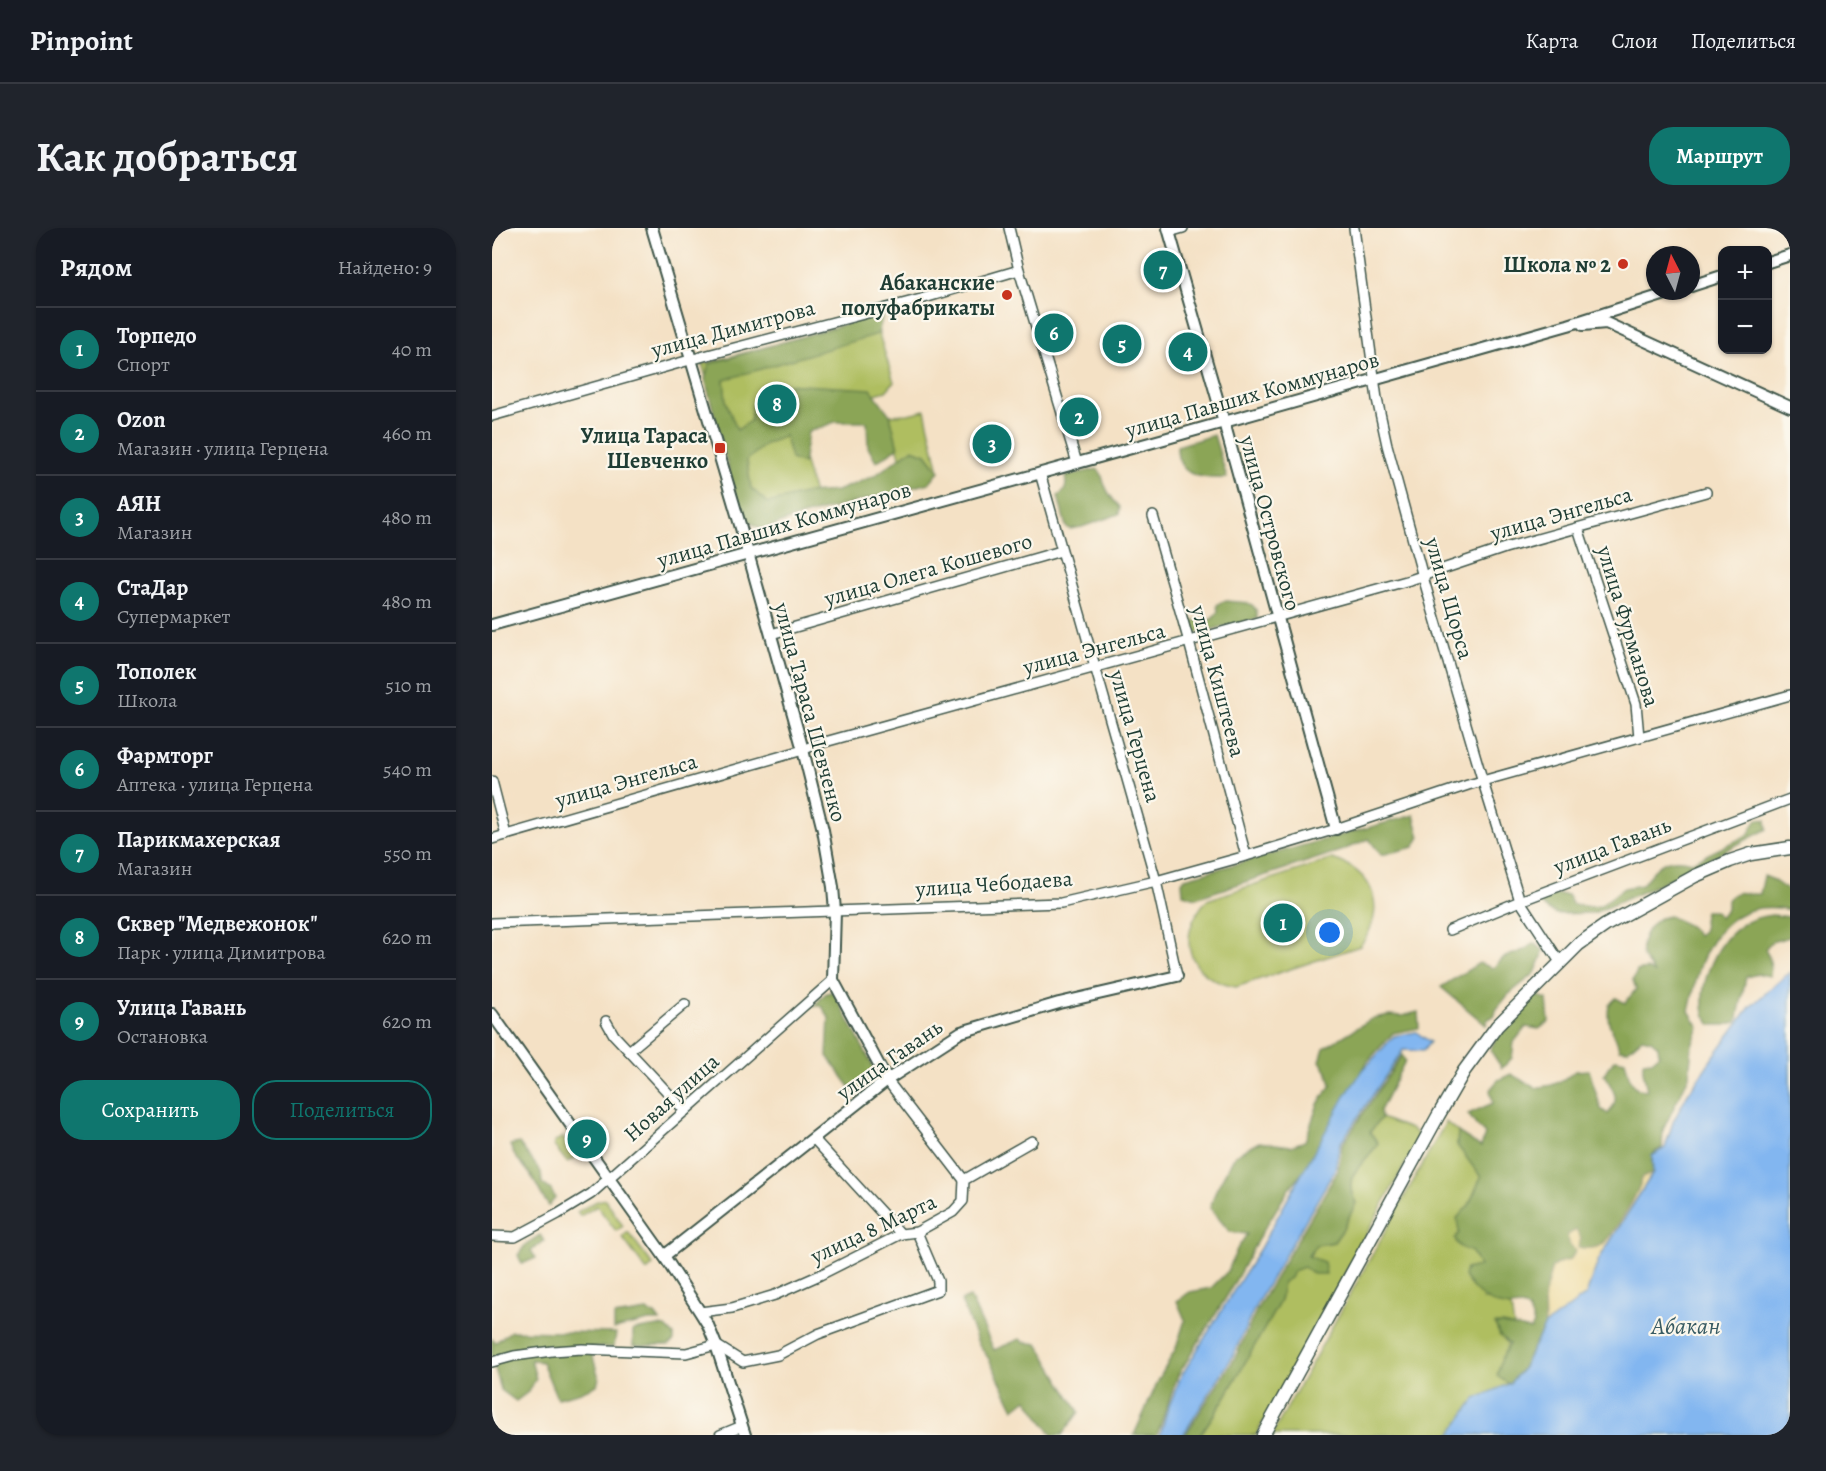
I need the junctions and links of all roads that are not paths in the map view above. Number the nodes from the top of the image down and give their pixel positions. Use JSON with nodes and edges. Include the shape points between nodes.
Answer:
{"nodes":[{"id":1,"x":652,"y":228,"type":"edge"},
{"id":2,"x":1009,"y":228,"type":"edge"},
{"id":3,"x":1183,"y":228,"type":"edge"},
{"id":4,"x":1354,"y":228,"type":"edge"},
{"id":5,"x":1169,"y":230,"type":"edge"},
{"id":6,"x":1790,"y":255,"type":"edge"},
{"id":7,"x":1772,"y":260,"type":"edge"},
{"id":8,"x":1019,"y":270,"type":"junction"},
{"id":9,"x":1718,"y":277,"type":"edge"},
{"id":10,"x":1700,"y":283,"type":"edge"},
{"id":11,"x":1647,"y":300,"type":"edge"},
{"id":12,"x":1568,"y":325,"type":"junction"},
{"id":13,"x":690,"y":360,"type":"junction"},
{"id":14,"x":1374,"y":380,"type":"junction"},
{"id":15,"x":1790,"y":407,"type":"edge"},
{"id":16,"x":492,"y":416,"type":"edge"},
{"id":17,"x":1224,"y":422,"type":"junction"},
{"id":18,"x":1077,"y":463,"type":"junction"},
{"id":19,"x":1040,"y":473,"type":"junction"},
{"id":20,"x":1706,"y":492,"type":"dead end"},
{"id":21,"x":1153,"y":516,"type":"dead end"},
{"id":22,"x":1578,"y":528,"type":"junction"},
{"id":23,"x":1061,"y":551,"type":"junction"},
{"id":24,"x":748,"y":555,"type":"junction"},
{"id":25,"x":1423,"y":577,"type":"junction"},
{"id":26,"x":1276,"y":616,"type":"junction"},
{"id":27,"x":492,"y":625,"type":"edge"},
{"id":28,"x":771,"y":634,"type":"junction"},
{"id":29,"x":1189,"y":642,"type":"junction"},
{"id":30,"x":1096,"y":667,"type":"junction"},
{"id":31,"x":1790,"y":694,"type":"edge"},
{"id":32,"x":1639,"y":737,"type":"junction"},
{"id":33,"x":803,"y":750,"type":"junction"},
{"id":34,"x":492,"y":781,"type":"edge"},
{"id":35,"x":1483,"y":782,"type":"junction"},
{"id":36,"x":1790,"y":799,"type":"edge"},
{"id":37,"x":1336,"y":829,"type":"junction"},
{"id":38,"x":506,"y":835,"type":"junction"},
{"id":39,"x":492,"y":839,"type":"edge"},
{"id":40,"x":1790,"y":848,"type":"edge"},
{"id":41,"x":1246,"y":856,"type":"junction"},
{"id":42,"x":1156,"y":881,"type":"junction"},
{"id":43,"x":1520,"y":901,"type":"junction"},
{"id":44,"x":834,"y":911,"type":"junction"},
{"id":45,"x":492,"y":922,"type":"edge"},
{"id":46,"x":1450,"y":930,"type":"dead end"},
{"id":47,"x":1560,"y":962,"type":"junction"},
{"id":48,"x":1177,"y":976,"type":"joint"},
{"id":49,"x":833,"y":980,"type":"junction"},
{"id":50,"x":685,"y":1004,"type":"dead end"},
{"id":51,"x":492,"y":1014,"type":"edge"},
{"id":52,"x":606,"y":1021,"type":"dead end"},
{"id":53,"x":629,"y":1052,"type":"junction"},
{"id":54,"x":887,"y":1080,"type":"junction"},
{"id":55,"x":685,"y":1111,"type":"junction"},
{"id":56,"x":814,"y":1139,"type":"junction"},
{"id":57,"x":1032,"y":1141,"type":"dead end"},
{"id":58,"x":609,"y":1179,"type":"junction"},
{"id":59,"x":964,"y":1180,"type":"junction"},
{"id":60,"x":917,"y":1232,"type":"junction"},
{"id":61,"x":901,"y":1234,"type":"junction"},
{"id":62,"x":492,"y":1236,"type":"edge"},
{"id":63,"x":664,"y":1256,"type":"junction"},
{"id":64,"x":700,"y":1312,"type":"junction"},
{"id":65,"x":716,"y":1345,"type":"junction"},
{"id":66,"x":492,"y":1362,"type":"edge"},
{"id":67,"x":744,"y":1430,"type":"edge"},
{"id":68,"x":720,"y":1435,"type":"edge"},
{"id":69,"x":1263,"y":1435,"type":"edge"}],
"edges":[{"from":1,"to":13,"type":"street","name":"улица Тараса Шевченко"},
{"from":2,"to":8,"type":"street"},
{"from":3,"to":5,"type":"street"},
{"from":4,"to":14,"type":"street","name":"улица Щорса"},
{"from":5,"to":17,"type":"street","name":"улица Островского"},
{"from":6,"to":7,"type":"street"},
{"from":8,"to":13,"type":"street","name":"улица Димитрова"},
{"from":8,"to":18,"type":"street"},
{"from":9,"to":10,"type":"street"},
{"from":11,"to":12,"type":"street","name":"улица Павших Коммунаров"},
{"from":12,"to":14,"type":"street","name":"улица Павших Коммунаров"},
{"from":12,"to":15,"type":"street","via":[[1606,323]]},
{"from":13,"to":16,"type":"street","name":"улица Димитрова"},
{"from":13,"to":24,"type":"street","name":"улица Тараса Шевченко"},
{"from":14,"to":17,"type":"street","name":"улица Павших Коммунаров"},
{"from":14,"to":25,"type":"street","name":"улица Щорса","via":[[1387,445]]},
{"from":17,"to":18,"type":"street","name":"улица Павших Коммунаров"},
{"from":17,"to":26,"type":"street","name":"улица Островского"},
{"from":18,"to":19,"type":"street","name":"улица Павших Коммунаров"},
{"from":19,"to":23,"type":"street","name":"улица Герцена"},
{"from":19,"to":24,"type":"street","name":"улица Павших Коммунаров"},
{"from":20,"to":22,"type":"street","name":"улица Энгельса"},
{"from":21,"to":29,"type":"street","name":"улица Киштеева"},
{"from":22,"to":25,"type":"street","name":"улица Энгельса"},
{"from":22,"to":32,"type":"street","name":"улица Фурманова","via":[[1635,704]]},
{"from":23,"to":28,"type":"street","name":"улица Олега Кошевого"},
{"from":23,"to":30,"type":"street","name":"улица Герцена"},
{"from":24,"to":27,"type":"street","name":"улица Павших Коммунаров"},
{"from":24,"to":28,"type":"street","name":"улица Тараса Шевченко"},
{"from":25,"to":26,"type":"street","name":"улица Энгельса"},
{"from":25,"to":35,"type":"street","name":"улица Щорса"},
{"from":26,"to":29,"type":"street","name":"улица Энгельса"},
{"from":26,"to":37,"type":"street","name":"улица Островского"},
{"from":28,"to":33,"type":"street","name":"улица Тараса Шевченко"},
{"from":29,"to":30,"type":"street","name":"улица Энгельса"},
{"from":29,"to":41,"type":"street","name":"улица Киштеева"},
{"from":30,"to":33,"type":"street","name":"улица Энгельса"},
{"from":30,"to":42,"type":"street","name":"улица Герцена"},
{"from":31,"to":32,"type":"street","name":"улица Чебодаева"},
{"from":32,"to":35,"type":"street","name":"улица Чебодаева"},
{"from":33,"to":38,"type":"street","name":"улица Энгельса"},
{"from":33,"to":44,"type":"street","name":"улица Тараса Шевченко","via":[[823,830]]},
{"from":34,"to":38,"type":"street"},
{"from":35,"to":37,"type":"street","name":"улица Чебодаева"},
{"from":35,"to":43,"type":"street","name":"улица Щорса"},
{"from":36,"to":43,"type":"street","name":"улица Гавань"},
{"from":37,"to":41,"type":"street","name":"улица Чебодаева"},
{"from":38,"to":39,"type":"street","name":"улица Энгельса"},
{"from":40,"to":47,"type":"main road","via":[[1751,854],[1695,876],[1606,925]]},
{"from":41,"to":42,"type":"street","name":"улица Чебодаева"},
{"from":42,"to":44,"type":"street","name":"улица Чебодаева","via":[[1061,903]]},
{"from":42,"to":48,"type":"street","name":"улица Герцена"},
{"from":43,"to":46,"type":"street","name":"улица Гавань"},
{"from":43,"to":47,"type":"street","name":"улица Щорса"},
{"from":44,"to":45,"type":"street","name":"улица Чебодаева"},
{"from":44,"to":49,"type":"street","name":"улица Тараса Шевченко"},
{"from":47,"to":69,"type":"main road","via":[[1497,1026],[1464,1071]]},
{"from":48,"to":54,"type":"street","name":"улица Гавань","via":[[961,1032]]},
{"from":49,"to":54,"type":"street","name":"улица Тараса Шевченко"},
{"from":49,"to":55,"type":"street","name":"Новая улица"},
{"from":50,"to":53,"type":"street"},
{"from":51,"to":58,"type":"street"},
{"from":52,"to":53,"type":"street"},
{"from":53,"to":55,"type":"street"},
{"from":54,"to":56,"type":"street","name":"улица Гавань"},
{"from":54,"to":59,"type":"street","name":"улица Тараса Шевченко"},
{"from":55,"to":58,"type":"street","name":"Новая улица"},
{"from":56,"to":61,"type":"street"},
{"from":56,"to":63,"type":"street","name":"улица Гавань"},
{"from":57,"to":59,"type":"street"},
{"from":58,"to":62,"type":"street","name":"Новая улица","via":[[591,1194],[515,1237]]},
{"from":58,"to":63,"type":"street"},
{"from":59,"to":60,"type":"street","name":"улица 8 Марта","via":[[963,1201],[953,1212]]},
{"from":60,"to":61,"type":"street","name":"улица 8 Марта"},
{"from":60,"to":65,"type":"street","via":[[938,1281],[938,1290],[818,1334],[778,1355],[743,1362]]},
{"from":61,"to":64,"type":"street","name":"улица 8 Марта","via":[[775,1295],[732,1308]]},
{"from":63,"to":64,"type":"street"},
{"from":64,"to":65,"type":"street"},
{"from":65,"to":66,"type":"street","via":[[686,1353],[552,1351]]},
{"from":65,"to":67,"type":"street"},
{"from":67,"to":68,"type":"street"}]}
